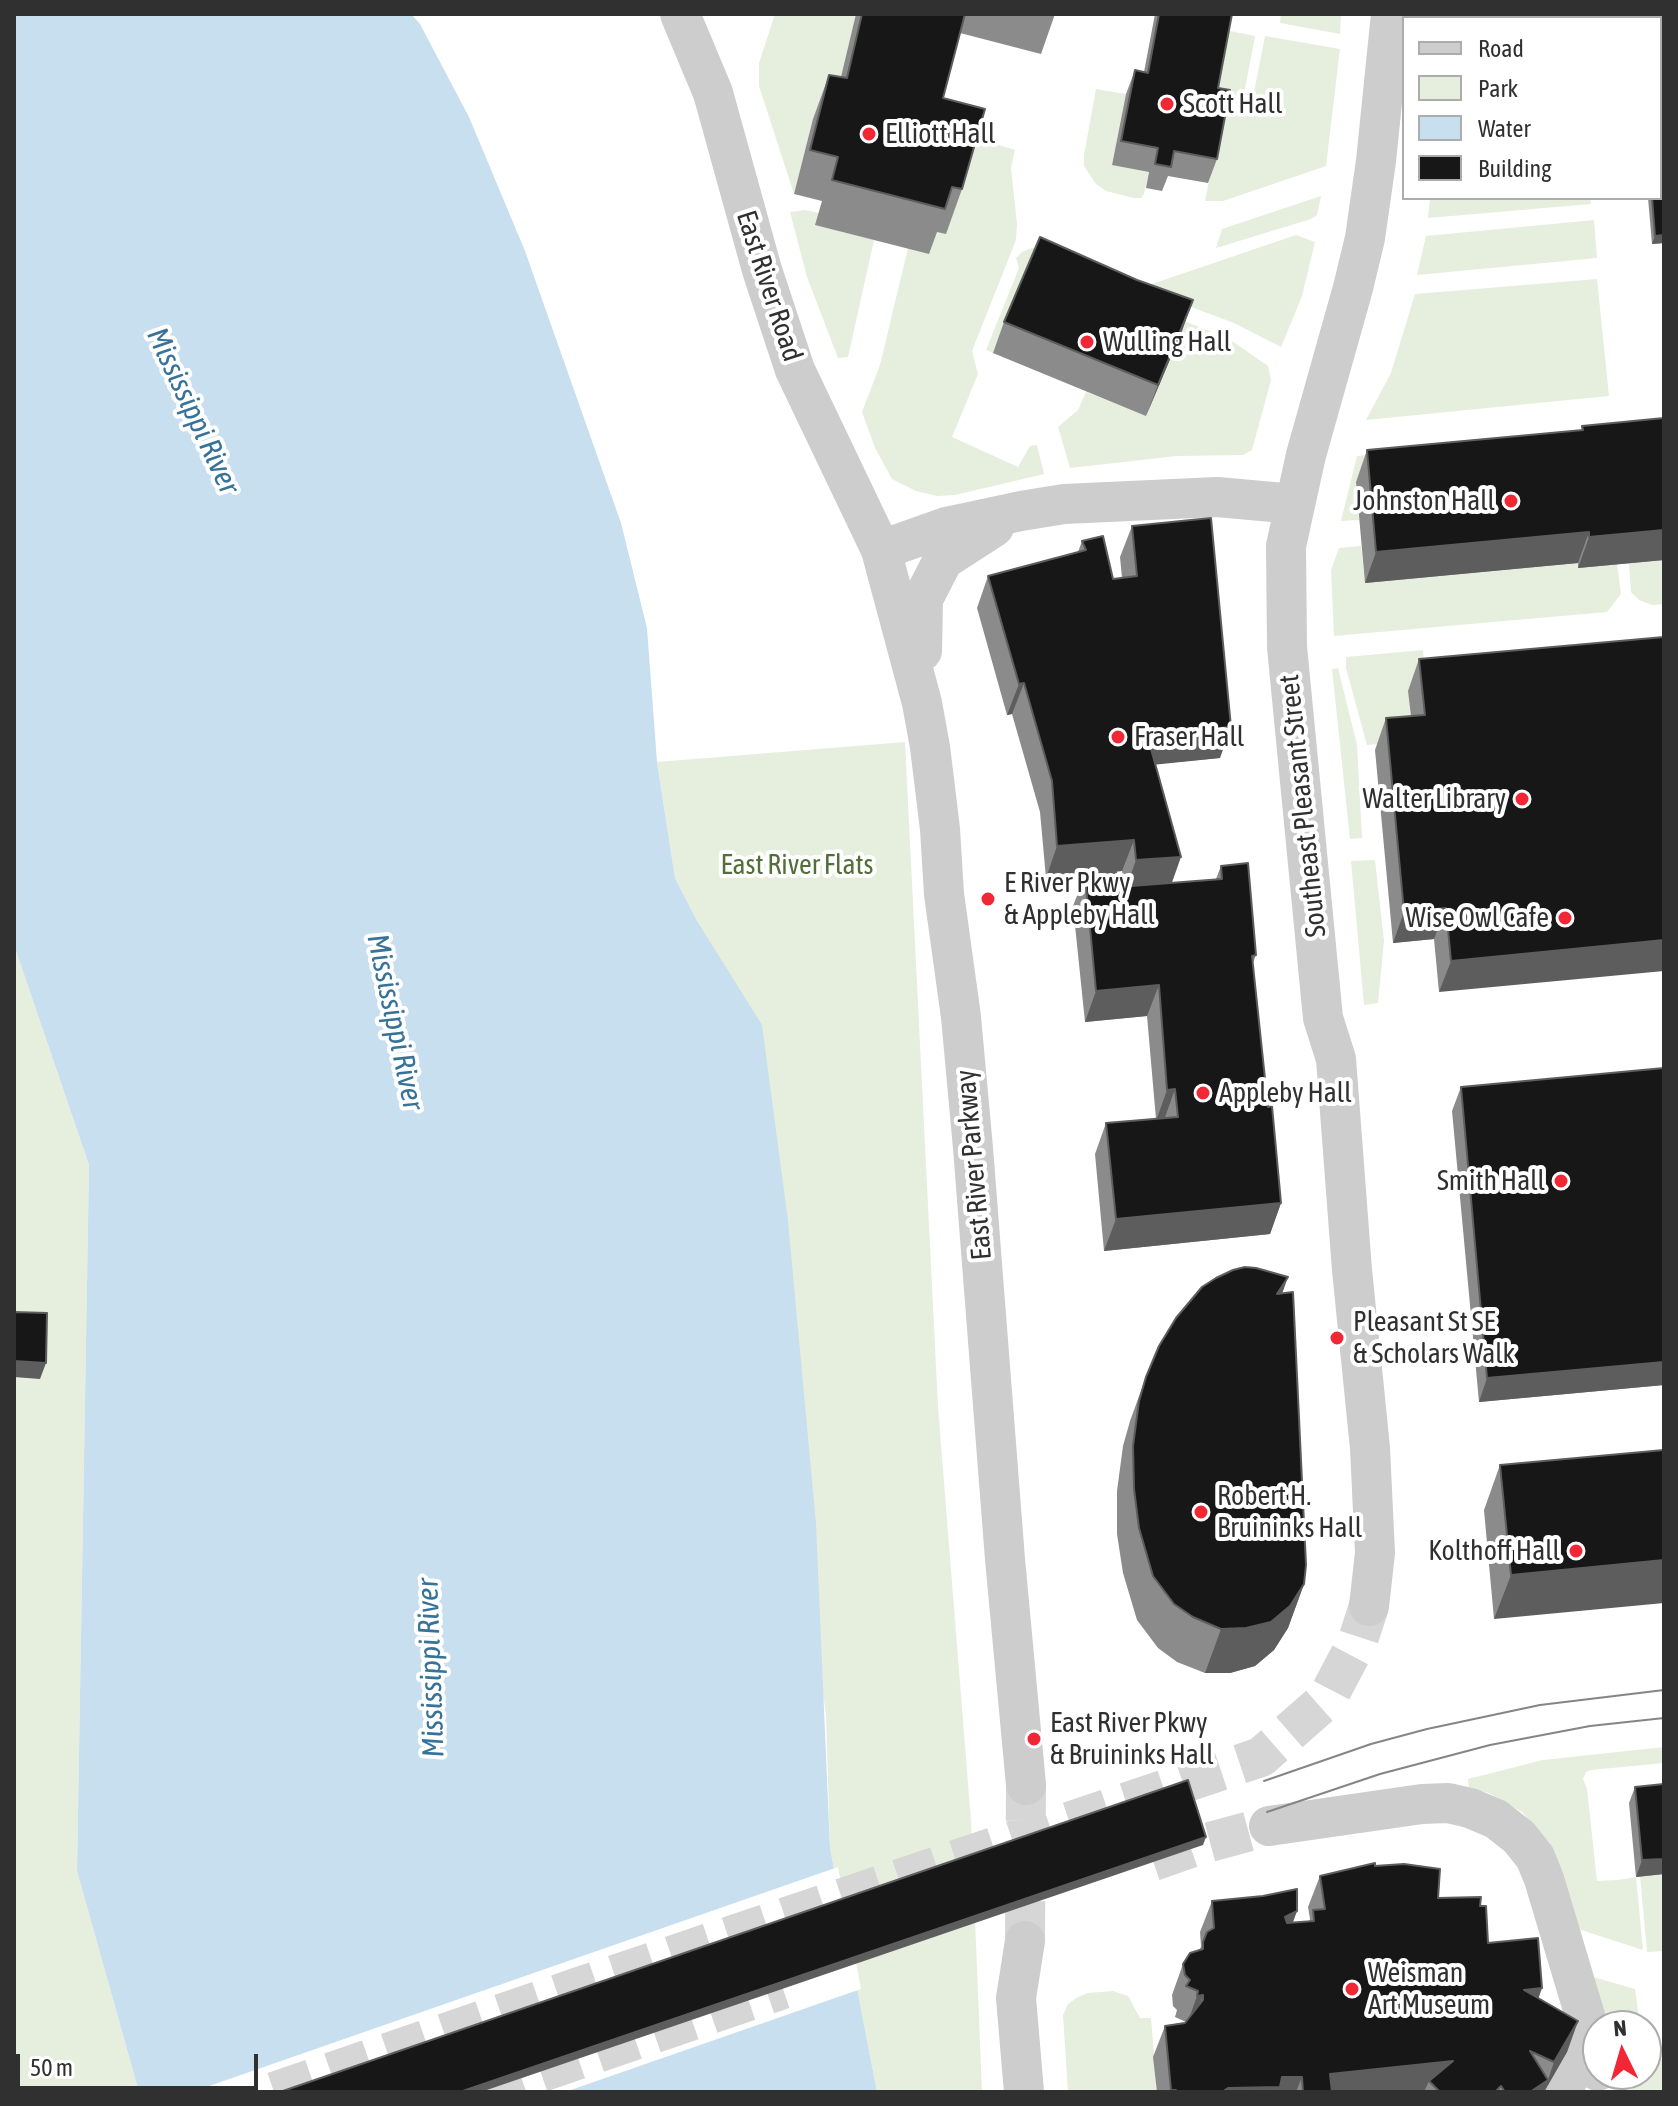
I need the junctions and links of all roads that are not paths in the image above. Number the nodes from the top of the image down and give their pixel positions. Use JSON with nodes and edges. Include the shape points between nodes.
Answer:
{"nodes":[{"id":1,"x":680,"y":14,"type":"edge"},
{"id":2,"x":1391,"y":14,"type":"edge"},
{"id":3,"x":1295,"y":504,"type":"junction"},
{"id":4,"x":1021,"y":511,"type":"junction"},
{"id":5,"x":881,"y":550,"type":"junction"},
{"id":6,"x":922,"y":703,"type":"junction"},
{"id":7,"x":1369,"y":1606,"type":"tunnel mouth"},
{"id":8,"x":1026,"y":1785,"type":"tunnel mouth"},
{"id":9,"x":1269,"y":1826,"type":"tunnel mouth"},
{"id":10,"x":1025,"y":1941,"type":"tunnel mouth"},
{"id":11,"x":1582,"y":2011,"type":"edge"},
{"id":12,"x":1582,"y":2073,"type":"edge"},
{"id":13,"x":1024,"y":2092,"type":"edge"},
{"id":14,"x":1561,"y":2092,"type":"edge"}],
"edges":[{"from":1,"to":5,"type":"street","name":"East River Road","via":[[713,93],[795,370]]},
{"from":2,"to":3,"type":"street","name":"Southeast Pleasant Street","via":[[1365,238]]},
{"from":3,"to":4,"type":"street","via":[[1217,497]]},
{"from":3,"to":7,"type":"street","name":"Southeast Pleasant Street","via":[[1286,546],[1287,647],[1323,1018],[1336,1059],[1370,1448],[1375,1553]]},
{"from":4,"to":5,"type":"street","via":[[938,529]]},
{"from":4,"to":6,"type":"street","via":[[943,560],[923,599]]},
{"from":5,"to":6,"type":"street","name":"East River Parkway"},
{"from":6,"to":8,"type":"street","name":"East River Parkway","via":[[961,1017]]},
{"from":9,"to":11,"type":"street","via":[[1448,1803],[1496,1819],[1535,1857]]},
{"from":10,"to":13,"type":"street","via":[[1016,1998]]},
{"from":12,"to":14,"type":"street"}]}
